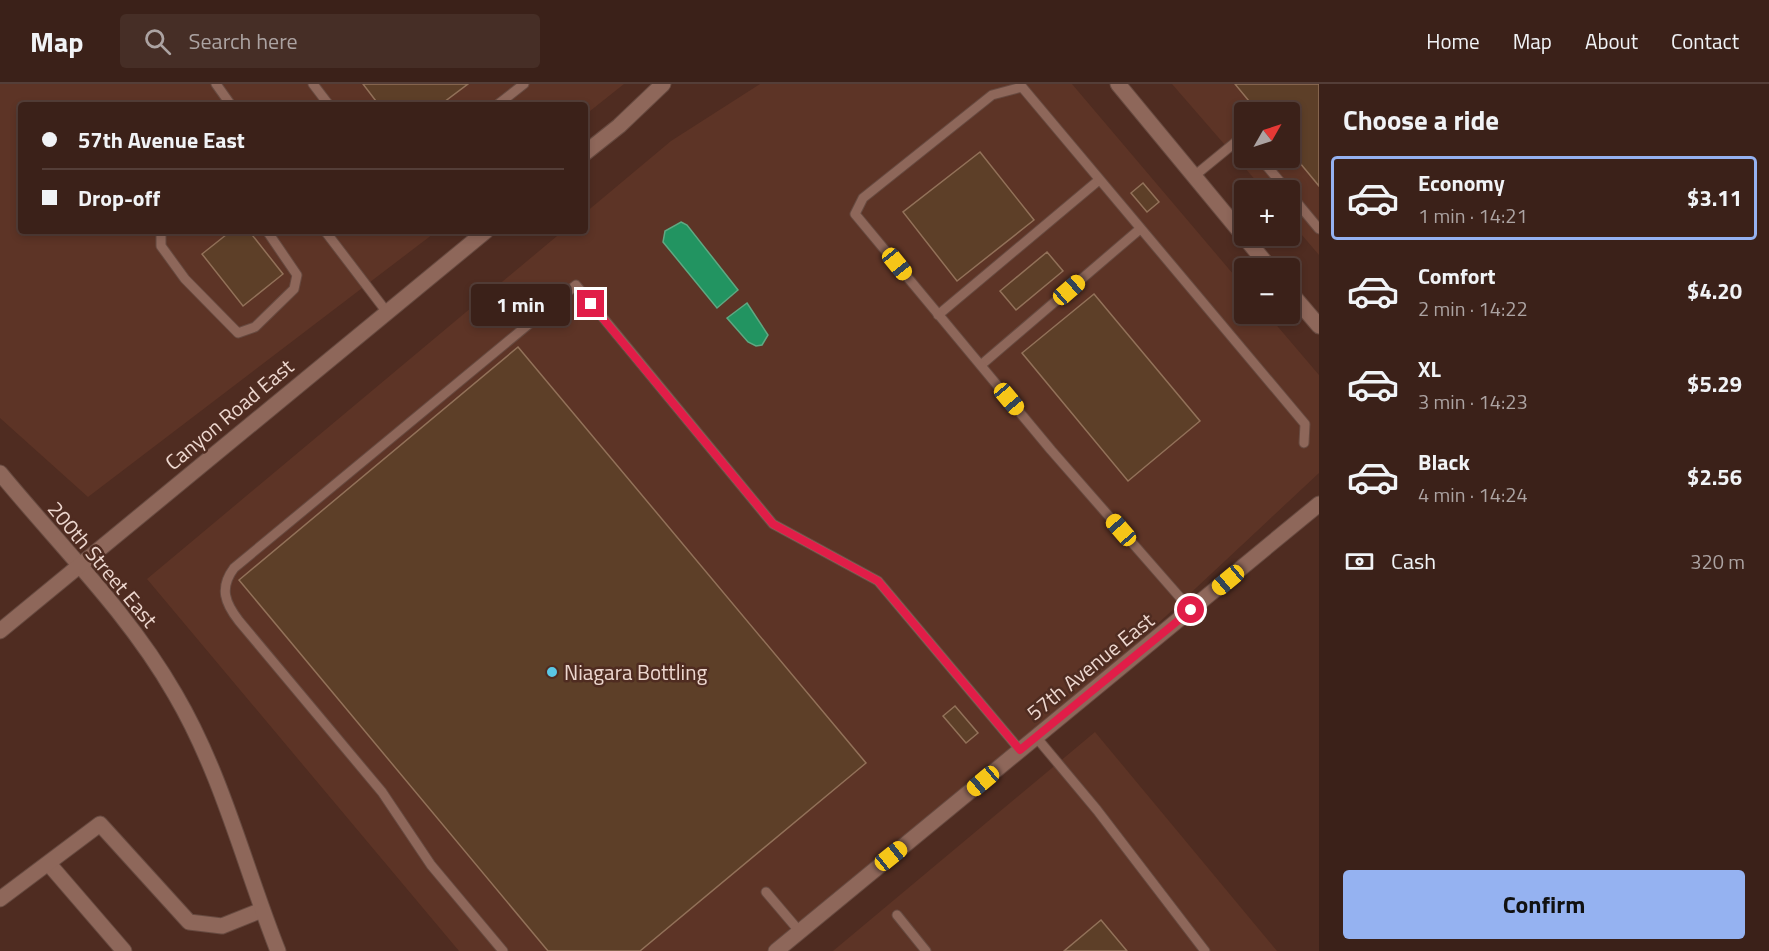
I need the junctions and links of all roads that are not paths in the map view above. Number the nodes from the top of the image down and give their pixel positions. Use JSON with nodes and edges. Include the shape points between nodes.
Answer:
{"nodes":[{"id":1,"x":216,"y":84,"type":"edge"},
{"id":2,"x":313,"y":84,"type":"edge"},
{"id":3,"x":524,"y":84,"type":"edge"},
{"id":4,"x":663,"y":84,"type":"edge"},
{"id":5,"x":1118,"y":84,"type":"edge"},
{"id":6,"x":229,"y":102,"type":"edge"},
{"id":7,"x":327,"y":102,"type":"edge"},
{"id":8,"x":501,"y":102,"type":"edge"},
{"id":9,"x":1234,"y":143,"type":"edge"},
{"id":10,"x":588,"y":151,"type":"edge"},
{"id":11,"x":1269,"y":168,"type":"edge"},
{"id":12,"x":1193,"y":177,"type":"junction"},
{"id":13,"x":1099,"y":180,"type":"junction"},
{"id":14,"x":1279,"y":180,"type":"edge"},
{"id":15,"x":1300,"y":206,"type":"edge"},
{"id":16,"x":1140,"y":229,"type":"junction"},
{"id":17,"x":1319,"y":229,"type":"edge"},
{"id":18,"x":161,"y":234,"type":"edge"},
{"id":19,"x":269,"y":234,"type":"edge"},
{"id":20,"x":327,"y":234,"type":"edge"},
{"id":21,"x":482,"y":234,"type":"edge"},
{"id":22,"x":1262,"y":258,"type":"edge"},
{"id":23,"x":1300,"y":304,"type":"edge"},
{"id":24,"x":386,"y":311,"type":"junction"},
{"id":25,"x":938,"y":315,"type":"junction"},
{"id":26,"x":1319,"y":326,"type":"edge"},
{"id":27,"x":981,"y":365,"type":"junction"},
{"id":28,"x":1304,"y":443,"type":"dead end"},
{"id":29,"x":0,"y":474,"type":"edge"},
{"id":30,"x":1319,"y":504,"type":"edge"},
{"id":31,"x":80,"y":565,"type":"junction"},
{"id":32,"x":1191,"y":610,"type":"junction"},
{"id":33,"x":0,"y":631,"type":"edge"},
{"id":34,"x":1036,"y":737,"type":"junction"},
{"id":35,"x":1020,"y":750,"type":"junction"},
{"id":36,"x":49,"y":864,"type":"junction"},
{"id":37,"x":766,"y":892,"type":"dead end"},
{"id":38,"x":0,"y":899,"type":"edge"},
{"id":39,"x":262,"y":910,"type":"junction"},
{"id":40,"x":897,"y":915,"type":"dead end"},
{"id":41,"x":800,"y":932,"type":"junction"},
{"id":42,"x":124,"y":951,"type":"edge"},
{"id":43,"x":278,"y":951,"type":"edge"},
{"id":44,"x":503,"y":951,"type":"edge"},
{"id":45,"x":776,"y":951,"type":"edge"},
{"id":46,"x":926,"y":951,"type":"edge"},
{"id":47,"x":1205,"y":951,"type":"edge"}],
"edges":[{"from":1,"to":6,"type":"lane"},
{"from":2,"to":7,"type":"lane"},
{"from":3,"to":8,"type":"lane"},
{"from":4,"to":10,"type":"street"},
{"from":5,"to":12,"type":"street"},
{"from":9,"to":12,"type":"lane"},
{"from":11,"to":14,"type":"lane"},
{"from":12,"to":22,"type":"street"},
{"from":13,"to":16,"type":"lane"},
{"from":13,"to":25,"type":"lane"},
{"from":13,"to":25,"type":"lane","via":[[1022,87],[992,95],[863,198],[855,214]]},
{"from":15,"to":17,"type":"lane"},
{"from":16,"to":27,"type":"lane"},
{"from":16,"to":28,"type":"lane","via":[[1305,424]]},
{"from":18,"to":19,"type":"lane","via":[[161,246],[185,279],[238,333],[255,327],[294,289],[297,275]]},
{"from":20,"to":24,"type":"lane"},
{"from":21,"to":24,"type":"street","name":"Canyon Road East"},
{"from":23,"to":26,"type":"street"},
{"from":24,"to":31,"type":"street","name":"Canyon Road East"},
{"from":25,"to":27,"type":"lane"},
{"from":27,"to":32,"type":"lane"},
{"from":29,"to":31,"type":"street","name":"200th Street East"},
{"from":30,"to":32,"type":"street","name":"57th Avenue East"},
{"from":31,"to":33,"type":"street","name":"Canyon Road East"},
{"from":31,"to":39,"type":"street","name":"200th Street East","via":[[127,621],[176,694],[222,790]]},
{"from":32,"to":34,"type":"street","name":"57th Avenue East"},
{"from":34,"to":35,"type":"street","name":"57th Avenue East"},
{"from":34,"to":47,"type":"lane"},
{"from":35,"to":41,"type":"street","name":"57th Avenue East"},
{"from":35,"to":44,"type":"lane","via":[[878,581],[773,524],[576,285],[234,568],[224,588],[225,599],[239,621],[382,792],[430,865]]},
{"from":36,"to":38,"type":"street"},
{"from":36,"to":39,"type":"street","via":[[100,824],[189,922],[222,926]]},
{"from":36,"to":42,"type":"street"},
{"from":37,"to":41,"type":"lane"},
{"from":39,"to":43,"type":"street","name":"200th Street East"},
{"from":40,"to":46,"type":"lane"},
{"from":41,"to":45,"type":"street","name":"57th Avenue East"}]}
